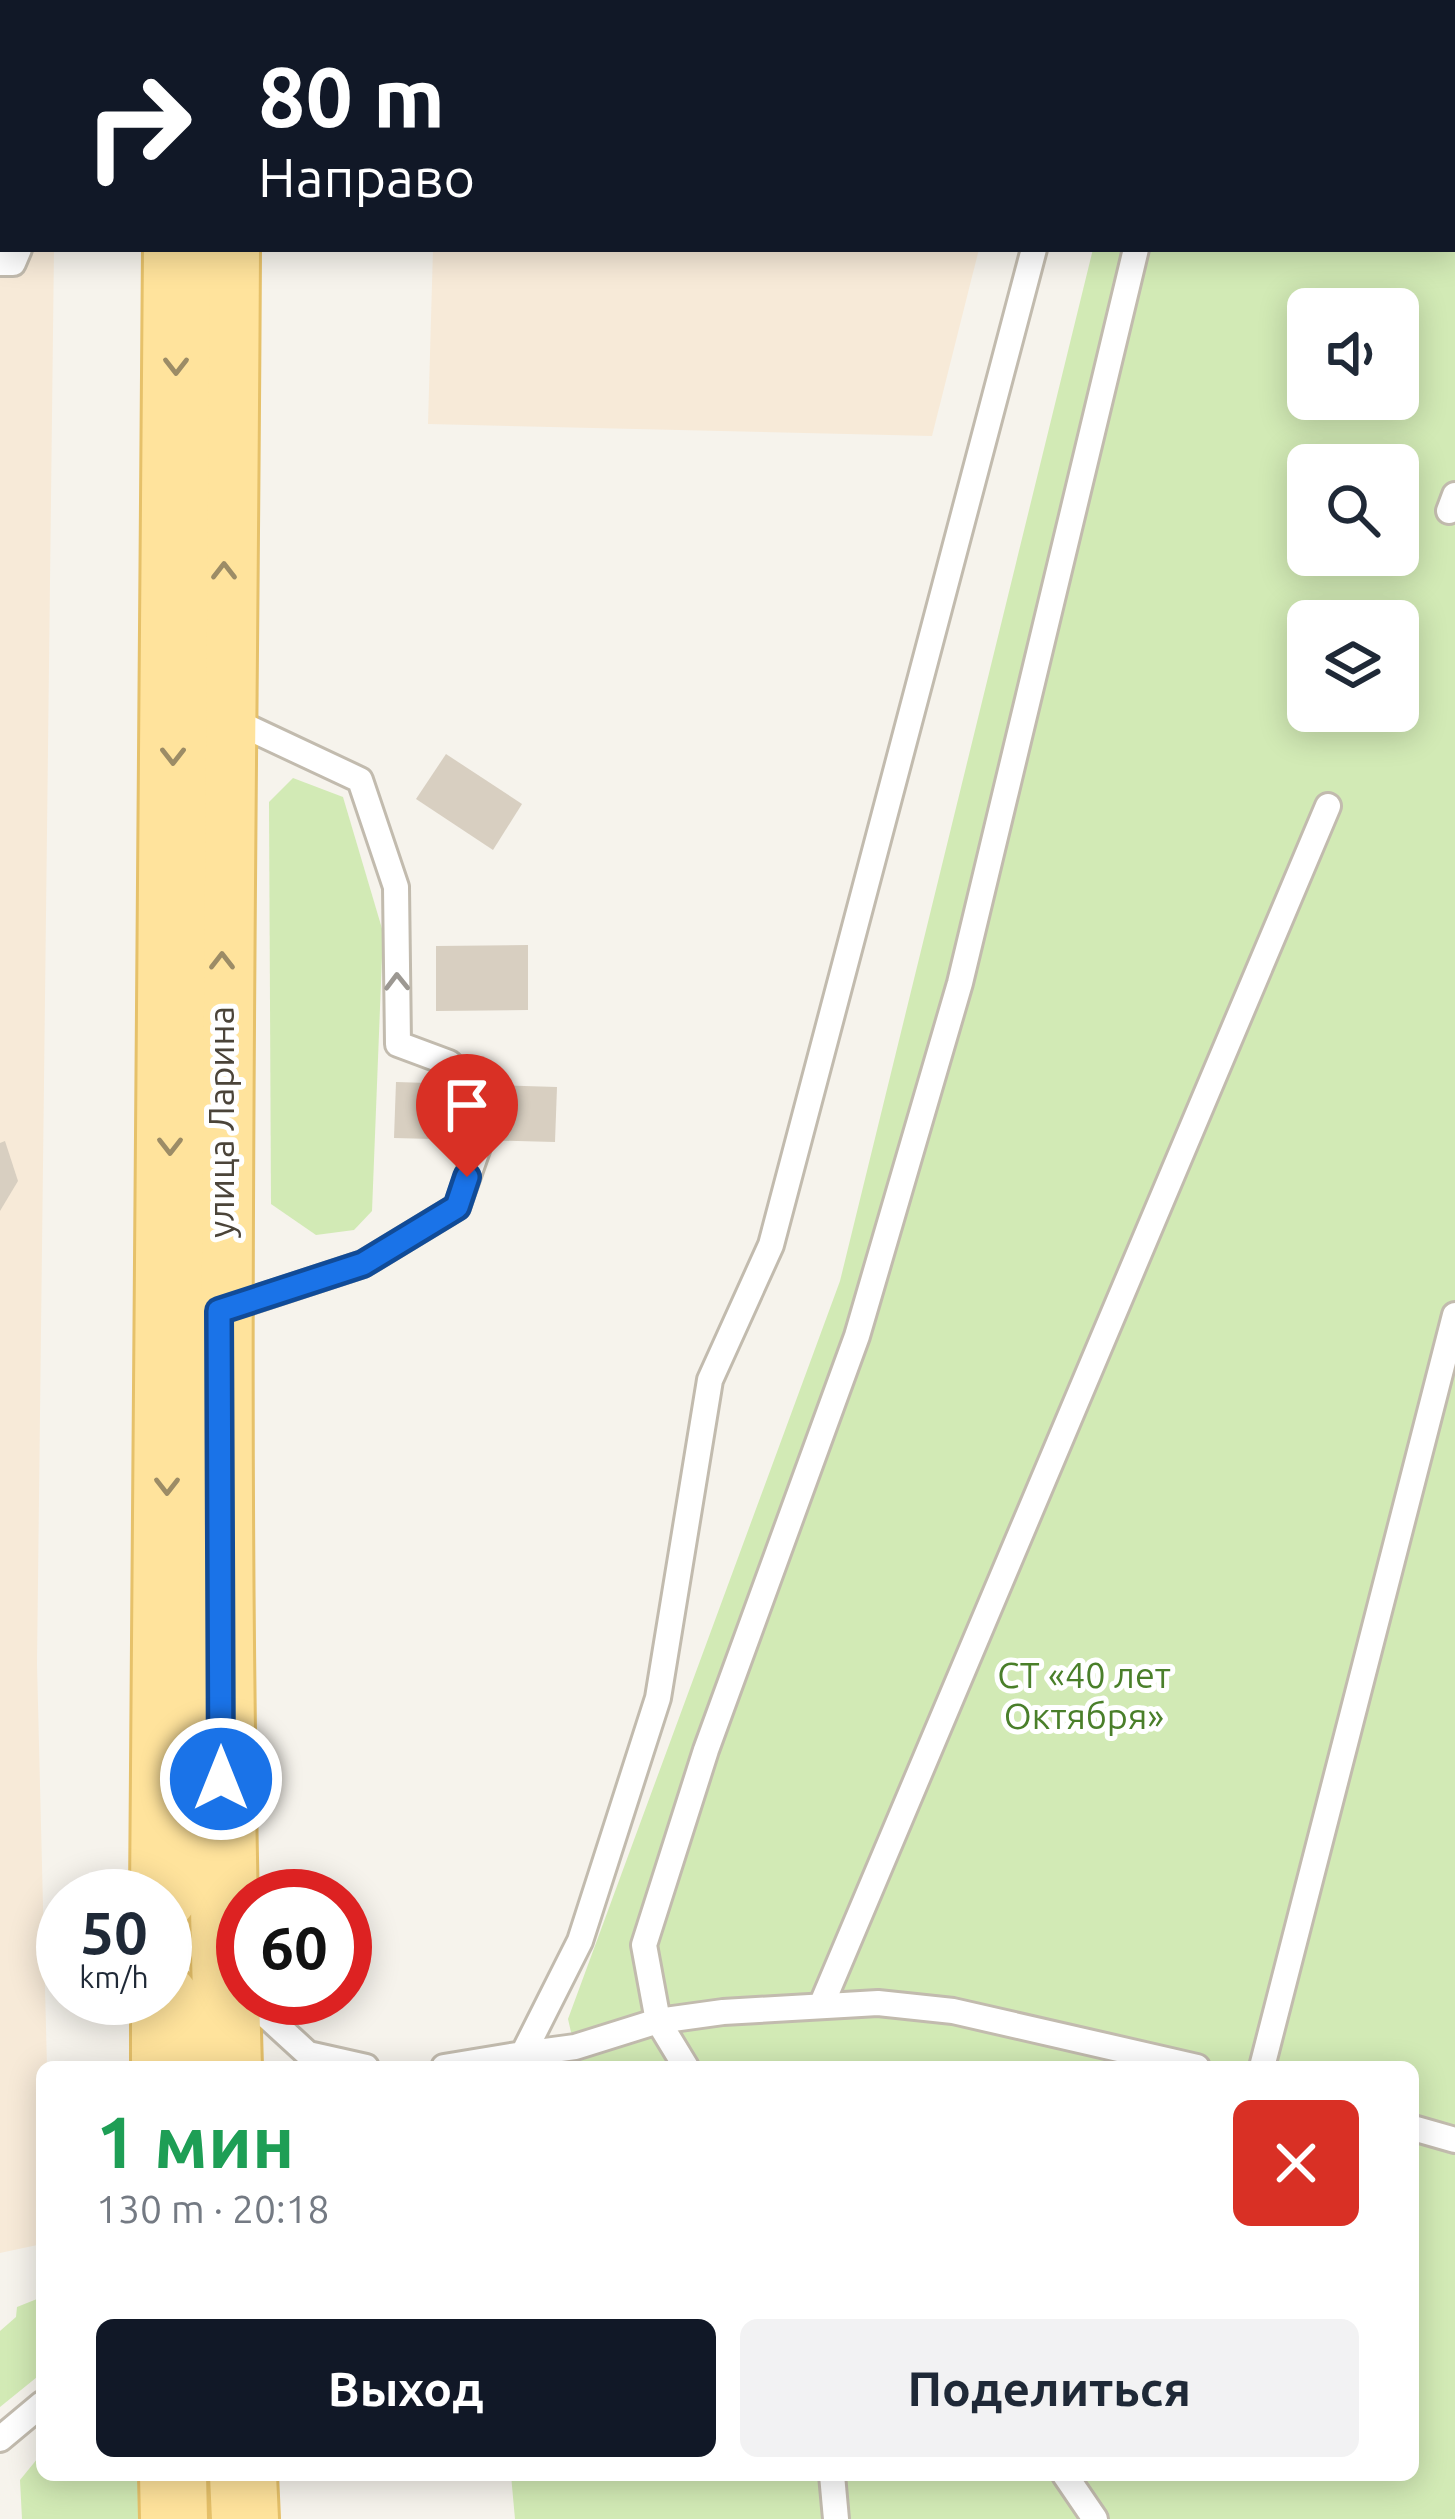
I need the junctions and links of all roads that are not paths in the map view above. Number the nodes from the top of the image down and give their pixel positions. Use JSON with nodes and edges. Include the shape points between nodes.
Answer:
{"nodes":[{"id":1,"x":177,"y":252,"type":"edge"},
{"id":2,"x":226,"y":252,"type":"edge"},
{"id":3,"x":1033,"y":252,"type":"edge"},
{"id":4,"x":1135,"y":252,"type":"edge"},
{"id":5,"x":224,"y":716,"type":"junction"},
{"id":6,"x":1328,"y":806,"type":"dead end"},
{"id":7,"x":1455,"y":1315,"type":"edge"},
{"id":8,"x":202,"y":1353,"type":"junction"},
{"id":9,"x":183,"y":1869,"type":"edge"},
{"id":10,"x":192,"y":1906,"type":"edge"},
{"id":11,"x":216,"y":1980,"type":"edge"},
{"id":12,"x":216,"y":1997,"type":"edge"},
{"id":13,"x":821,"y":2006,"type":"junction"},
{"id":14,"x":658,"y":2021,"type":"junction"},
{"id":15,"x":224,"y":2025,"type":"edge"},
{"id":16,"x":267,"y":2025,"type":"edge"},
{"id":17,"x":523,"y":2054,"type":"junction"},
{"id":18,"x":169,"y":2061,"type":"edge"},
{"id":19,"x":227,"y":2061,"type":"edge"},
{"id":20,"x":340,"y":2061,"type":"edge"},
{"id":21,"x":480,"y":2061,"type":"edge"},
{"id":22,"x":682,"y":2061,"type":"edge"},
{"id":23,"x":1171,"y":2061,"type":"edge"},
{"id":24,"x":1264,"y":2061,"type":"edge"},
{"id":25,"x":1419,"y":2130,"type":"edge"},
{"id":26,"x":1455,"y":2140,"type":"edge"},
{"id":27,"x":36,"y":2409,"type":"edge"},
{"id":28,"x":0,"y":2439,"type":"edge"},
{"id":29,"x":173,"y":2481,"type":"edge"},
{"id":30,"x":243,"y":2481,"type":"edge"},
{"id":31,"x":833,"y":2481,"type":"edge"},
{"id":32,"x":1069,"y":2481,"type":"edge"},
{"id":33,"x":174,"y":2519,"type":"edge"},
{"id":34,"x":244,"y":2519,"type":"edge"},
{"id":35,"x":836,"y":2519,"type":"edge"},
{"id":36,"x":1095,"y":2519,"type":"edge"}],
"edges":[{"from":1,"to":8,"type":"main road","name":"улица Ларина","one_way":true},
{"from":5,"to":2,"type":"main road","name":"улица Ларина","one_way":true},
{"from":3,"to":17,"type":"lane","via":[[771,1245],[710,1380],[658,1698],[580,1941]]},
{"from":4,"to":14,"type":"lane","via":[[954,1005],[856,1336],[644,1945]]},
{"from":8,"to":5,"type":"main road","name":"улица Ларина","one_way":true},
{"from":8,"to":5,"type":"lane","one_way":true,"via":[[457,1207],[478,1147],[476,1090],[449,1063],[398,1044],[396,886],[361,780]]},
{"from":6,"to":13,"type":"lane"},
{"from":7,"to":24,"type":"lane"},
{"from":8,"to":9,"type":"main road","name":"улица Ларина"},
{"from":10,"to":11,"type":"main road","name":"улица Ларина"},
{"from":12,"to":18,"type":"main road"},
{"from":13,"to":14,"type":"lane"},
{"from":13,"to":23,"type":"lane","via":[[953,2011]]},
{"from":14,"to":17,"type":"lane"},
{"from":14,"to":22,"type":"lane"},
{"from":15,"to":19,"type":"main road","name":"улица Ларина"},
{"from":16,"to":20,"type":"lane","via":[[308,2054]]},
{"from":17,"to":21,"type":"lane"},
{"from":25,"to":26,"type":"lane"},
{"from":27,"to":28,"type":"lane"},
{"from":29,"to":33,"type":"main road"},
{"from":30,"to":34,"type":"main road"},
{"from":31,"to":35,"type":"lane"},
{"from":32,"to":36,"type":"lane"}]}
